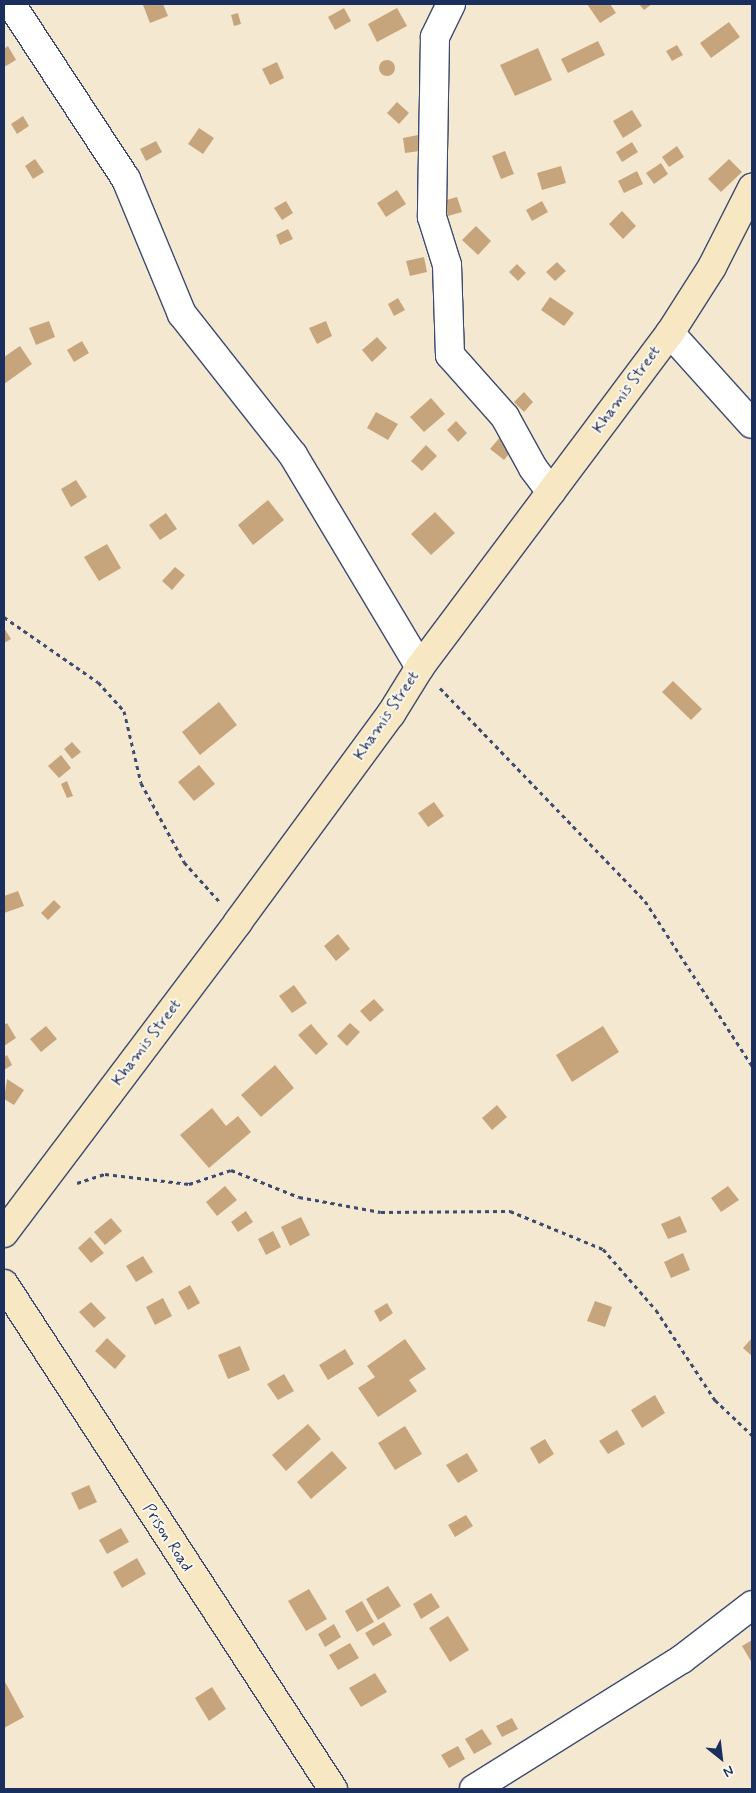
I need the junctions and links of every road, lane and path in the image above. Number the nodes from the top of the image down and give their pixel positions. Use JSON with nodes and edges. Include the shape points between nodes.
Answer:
{"nodes":[{"id":1,"x":11,"y":4,"type":"edge"},
{"id":2,"x":451,"y":4,"type":"edge"},
{"id":3,"x":752,"y":188,"type":"edge"},
{"id":4,"x":670,"y":333,"type":"junction"},
{"id":5,"x":752,"y":424,"type":"edge"},
{"id":6,"x":552,"y":492,"type":"junction"},
{"id":7,"x":4,"y":617,"type":"edge"},
{"id":8,"x":420,"y":667,"type":"junction"},
{"id":9,"x":238,"y":922,"type":"junction"},
{"id":10,"x":752,"y":1066,"type":"edge"},
{"id":11,"x":32,"y":1199,"type":"junction"},
{"id":12,"x":4,"y":1233,"type":"edge"},
{"id":13,"x":4,"y":1284,"type":"edge"},
{"id":14,"x":752,"y":1435,"type":"edge"},
{"id":15,"x":752,"y":1604,"type":"edge"},
{"id":16,"x":334,"y":1789,"type":"edge"},
{"id":17,"x":474,"y":1789,"type":"edge"}],
"edges":[{"from":1,"to":8,"type":"street","via":[[126,179],[182,314],[293,456]]},
{"from":2,"to":6,"type":"street","via":[[435,38],[432,217],[447,266],[450,354],[505,417],[533,468]]},
{"from":3,"to":4,"type":"street","name":"Khamis Street","via":[[712,267]]},
{"from":4,"to":5,"type":"street"},
{"from":4,"to":6,"type":"street","name":"Khamis Street"},
{"from":6,"to":8,"type":"street","name":"Khamis Street"},
{"from":7,"to":9,"type":"path","via":[[98,682],[124,711],[141,783],[184,862]]},
{"from":8,"to":9,"type":"street","name":"Khamis Street","via":[[391,714]]},
{"from":8,"to":10,"type":"path","via":[[645,901]]},
{"from":9,"to":11,"type":"street","name":"Khamis Street"},
{"from":11,"to":12,"type":"street","name":"Khamis Street"},
{"from":11,"to":14,"type":"path","via":[[104,1174],[189,1184],[231,1170],[299,1197],[380,1212],[510,1211],[603,1249],[656,1310],[715,1400]]},
{"from":13,"to":16,"type":"street","name":"Prison Road"},
{"from":15,"to":17,"type":"street","via":[[682,1659]]}]}
